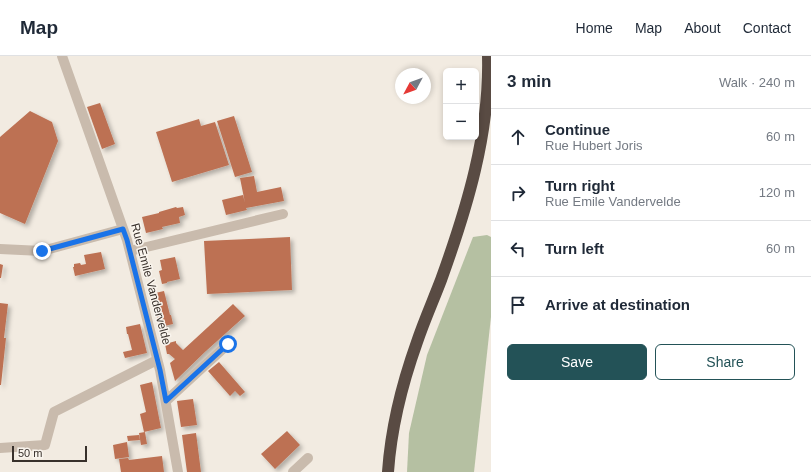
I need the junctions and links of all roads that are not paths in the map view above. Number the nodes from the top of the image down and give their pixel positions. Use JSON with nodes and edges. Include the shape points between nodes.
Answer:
{"nodes":[{"id":1,"x":488,"y":56,"type":"edge"},
{"id":2,"x":63,"y":59,"type":"edge"},
{"id":3,"x":283,"y":214,"type":"dead end"},
{"id":4,"x":123,"y":229,"type":"junction"},
{"id":5,"x":0,"y":249,"type":"edge"},
{"id":6,"x":130,"y":250,"type":"junction"},
{"id":7,"x":228,"y":344,"type":"dead end"},
{"id":8,"x":157,"y":360,"type":"junction"},
{"id":9,"x":166,"y":401,"type":"junction"},
{"id":10,"x":0,"y":448,"type":"edge"},
{"id":11,"x":308,"y":458,"type":"dead end"},
{"id":12,"x":178,"y":472,"type":"edge"},
{"id":13,"x":293,"y":472,"type":"edge"},
{"id":14,"x":388,"y":472,"type":"edge"}],
"edges":[{"from":1,"to":14,"type":"highway","via":[[487,95],[474,173],[441,280],[403,388],[393,429]]},
{"from":2,"to":4,"type":"street","name":"Rue Emile Vandervelde"},
{"from":3,"to":6,"type":"street"},
{"from":4,"to":5,"type":"street","via":[[42,251]]},
{"from":4,"to":6,"type":"street","name":"Rue Emile Vandervelde"},
{"from":6,"to":8,"type":"street","name":"Rue Emile Vandervelde"},
{"from":7,"to":9,"type":"street"},
{"from":8,"to":9,"type":"street","name":"Rue Emile Vandervelde"},
{"from":8,"to":10,"type":"street","via":[[54,412],[45,444]]},
{"from":9,"to":12,"type":"street","name":"Rue Emile Vandervelde"},
{"from":11,"to":13,"type":"street"}]}
